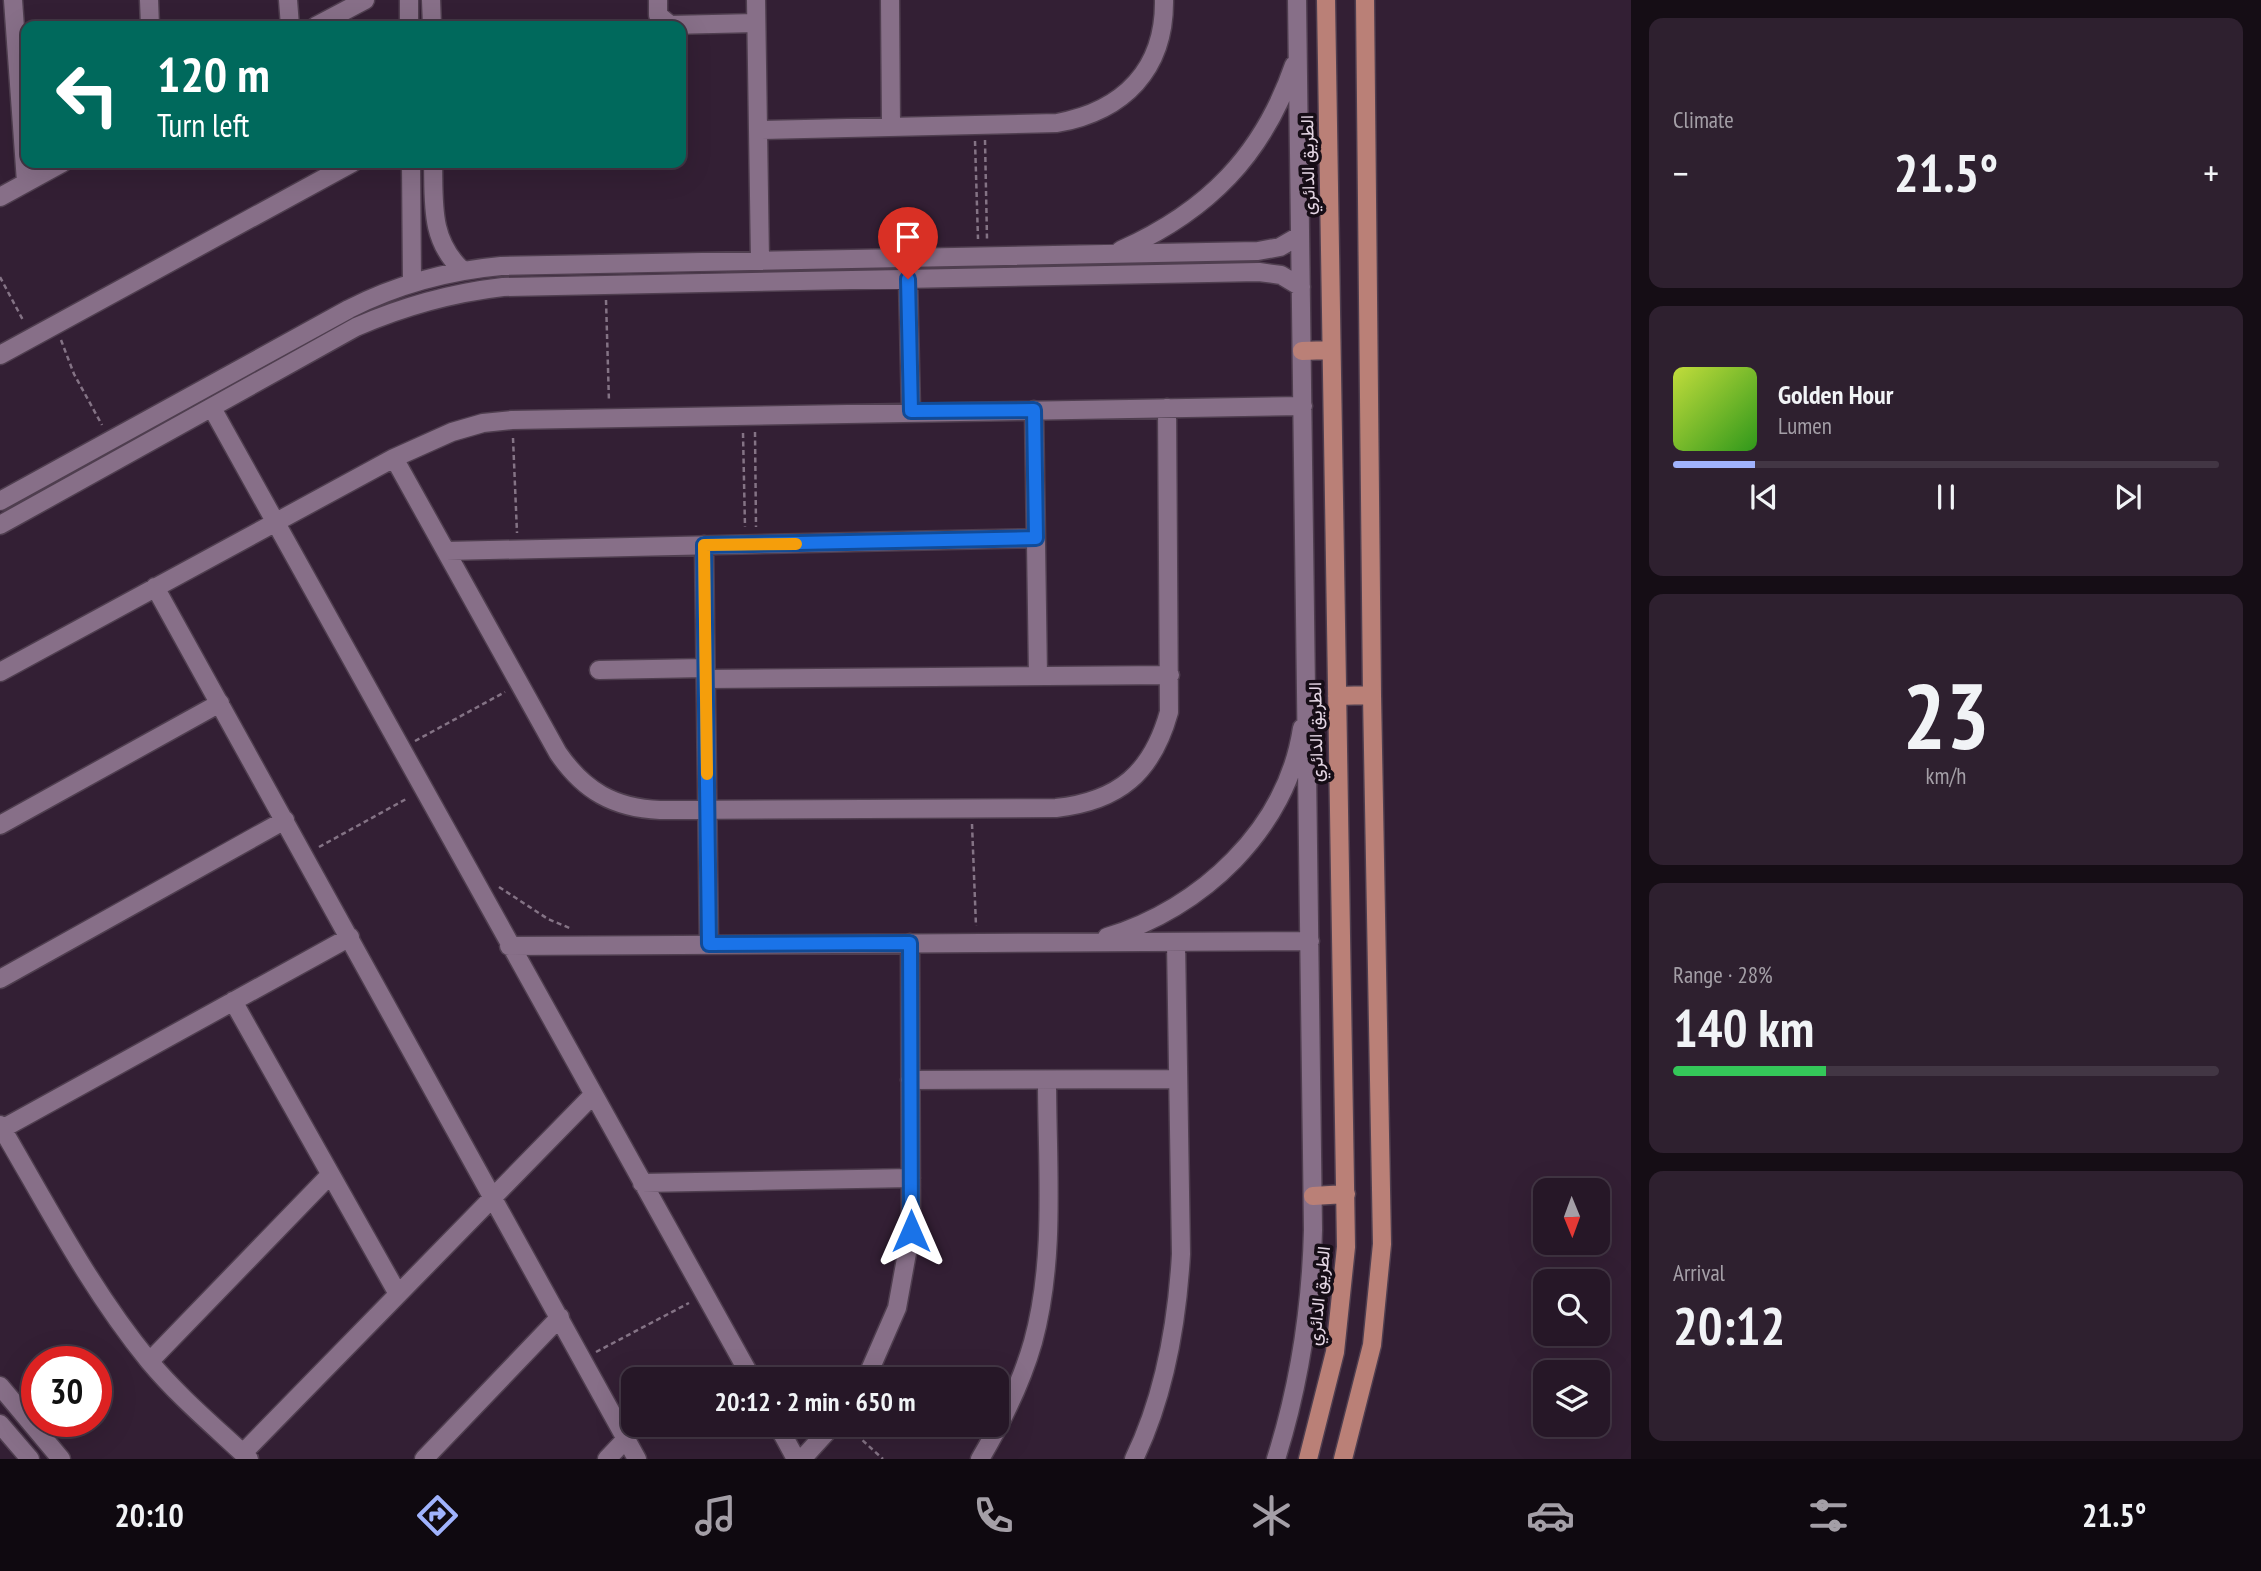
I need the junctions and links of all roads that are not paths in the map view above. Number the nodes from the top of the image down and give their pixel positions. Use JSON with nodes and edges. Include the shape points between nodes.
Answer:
{"nodes":[{"id":1,"x":13,"y":0,"type":"edge"},
{"id":2,"x":149,"y":0,"type":"edge"},
{"id":3,"x":288,"y":0,"type":"edge"},
{"id":4,"x":365,"y":0,"type":"edge"},
{"id":5,"x":409,"y":0,"type":"edge"},
{"id":6,"x":431,"y":0,"type":"edge"},
{"id":7,"x":658,"y":0,"type":"edge"},
{"id":8,"x":756,"y":0,"type":"edge"},
{"id":9,"x":890,"y":0,"type":"edge"},
{"id":10,"x":1164,"y":0,"type":"edge"},
{"id":11,"x":1297,"y":0,"type":"edge"},
{"id":12,"x":1326,"y":0,"type":"edge"},
{"id":13,"x":1365,"y":0,"type":"edge"},
{"id":14,"x":150,"y":21,"type":"edge"},
{"id":15,"x":290,"y":21,"type":"edge"},
{"id":16,"x":325,"y":21,"type":"edge"},
{"id":17,"x":409,"y":21,"type":"edge"},
{"id":18,"x":432,"y":21,"type":"edge"},
{"id":19,"x":665,"y":21,"type":"edge"},
{"id":20,"x":756,"y":23,"type":"junction"},
{"id":21,"x":686,"y":25,"type":"edge"},
{"id":22,"x":1298,"y":51,"type":"junction"},
{"id":23,"x":21,"y":112,"type":"edge"},
{"id":24,"x":891,"y":127,"type":"junction"},
{"id":25,"x":758,"y":130,"type":"junction"},
{"id":26,"x":25,"y":168,"type":"edge"},
{"id":27,"x":53,"y":168,"type":"edge"},
{"id":28,"x":343,"y":168,"type":"edge"},
{"id":29,"x":411,"y":168,"type":"edge"},
{"id":30,"x":433,"y":168,"type":"edge"},
{"id":31,"x":26,"y":182,"type":"junction"},
{"id":32,"x":0,"y":197,"type":"edge"},
{"id":33,"x":1299,"y":236,"type":"junction"},
{"id":34,"x":1115,"y":253,"type":"junction"},
{"id":35,"x":835,"y":259,"type":"junction"},
{"id":36,"x":760,"y":261,"type":"junction"},
{"id":37,"x":461,"y":269,"type":"junction"},
{"id":38,"x":908,"y":279,"type":"junction"},
{"id":39,"x":835,"y":280,"type":"junction"},
{"id":40,"x":412,"y":281,"type":"junction"},
{"id":41,"x":1301,"y":287,"type":"junction"},
{"id":42,"x":1331,"y":350,"type":"junction"},
{"id":43,"x":1302,"y":351,"type":"junction"},
{"id":44,"x":0,"y":355,"type":"edge"},
{"id":45,"x":1303,"y":406,"type":"junction"},
{"id":46,"x":212,"y":408,"type":"junction"},
{"id":47,"x":1167,"y":408,"type":"junction"},
{"id":48,"x":1034,"y":410,"type":"junction"},
{"id":49,"x":911,"y":411,"type":"junction"},
{"id":50,"x":394,"y":458,"type":"junction"},
{"id":51,"x":70,"y":463,"type":"junction"},
{"id":52,"x":81,"y":480,"type":"junction"},
{"id":53,"x":0,"y":501,"type":"edge"},
{"id":54,"x":275,"y":522,"type":"junction"},
{"id":55,"x":0,"y":525,"type":"edge"},
{"id":56,"x":1036,"y":538,"type":"junction"},
{"id":57,"x":704,"y":545,"type":"junction"},
{"id":58,"x":446,"y":551,"type":"junction"},
{"id":59,"x":155,"y":587,"type":"junction"},
{"id":60,"x":599,"y":670,"type":"dead end"},
{"id":61,"x":0,"y":672,"type":"edge"},
{"id":62,"x":706,"y":673,"type":"junction"},
{"id":63,"x":1170,"y":675,"type":"junction"},
{"id":64,"x":1038,"y":676,"type":"junction"},
{"id":65,"x":1308,"y":694,"type":"junction"},
{"id":66,"x":1372,"y":695,"type":"junction"},
{"id":67,"x":1337,"y":696,"type":"junction"},
{"id":68,"x":220,"y":703,"type":"junction"},
{"id":69,"x":707,"y":811,"type":"junction"},
{"id":70,"x":285,"y":820,"type":"junction"},
{"id":71,"x":0,"y":825,"type":"edge"},
{"id":72,"x":350,"y":937,"type":"junction"},
{"id":73,"x":1310,"y":941,"type":"junction"},
{"id":74,"x":1176,"y":942,"type":"junction"},
{"id":75,"x":910,"y":943,"type":"junction"},
{"id":76,"x":1086,"y":943,"type":"junction"},
{"id":77,"x":709,"y":944,"type":"junction"},
{"id":78,"x":509,"y":946,"type":"junction"},
{"id":79,"x":0,"y":979,"type":"edge"},
{"id":80,"x":233,"y":1001,"type":"junction"},
{"id":81,"x":1178,"y":1079,"type":"junction"},
{"id":82,"x":910,"y":1080,"type":"junction"},
{"id":83,"x":1047,"y":1080,"type":"junction"},
{"id":84,"x":593,"y":1095,"type":"junction"},
{"id":85,"x":1,"y":1128,"type":"edge"},
{"id":86,"x":330,"y":1175,"type":"junction"},
{"id":87,"x":911,"y":1178,"type":"junction"},
{"id":88,"x":642,"y":1183,"type":"junction"},
{"id":89,"x":1346,"y":1194,"type":"junction"},
{"id":90,"x":494,"y":1196,"type":"junction"},
{"id":91,"x":1313,"y":1196,"type":"junction"},
{"id":92,"x":398,"y":1294,"type":"junction"},
{"id":93,"x":560,"y":1317,"type":"junction"},
{"id":94,"x":150,"y":1362,"type":"junction"},
{"id":95,"x":744,"y":1367,"type":"edge"},
{"id":96,"x":872,"y":1367,"type":"edge"},
{"id":97,"x":0,"y":1386,"type":"edge"},
{"id":98,"x":1,"y":1427,"type":"edge"},
{"id":99,"x":784,"y":1437,"type":"edge"},
{"id":100,"x":822,"y":1437,"type":"edge"},
{"id":101,"x":626,"y":1439,"type":"junction"},
{"id":102,"x":246,"y":1456,"type":"edge"},
{"id":103,"x":30,"y":1459,"type":"edge"},
{"id":104,"x":61,"y":1459,"type":"edge"},
{"id":105,"x":424,"y":1459,"type":"edge"},
{"id":106,"x":607,"y":1459,"type":"edge"},
{"id":107,"x":637,"y":1459,"type":"edge"},
{"id":108,"x":796,"y":1459,"type":"edge"},
{"id":109,"x":802,"y":1459,"type":"edge"},
{"id":110,"x":980,"y":1459,"type":"edge"},
{"id":111,"x":1134,"y":1459,"type":"edge"},
{"id":112,"x":1276,"y":1459,"type":"edge"},
{"id":113,"x":1308,"y":1459,"type":"edge"},
{"id":114,"x":1343,"y":1459,"type":"edge"}],
"edges":[{"from":1,"to":23,"type":"street"},
{"from":2,"to":14,"type":"street"},
{"from":3,"to":15,"type":"street"},
{"from":4,"to":16,"type":"street"},
{"from":5,"to":17,"type":"street"},
{"from":6,"to":18,"type":"street"},
{"from":7,"to":19,"type":"street","via":[[658,15]]},
{"from":8,"to":20,"type":"street"},
{"from":9,"to":24,"type":"street"},
{"from":10,"to":24,"type":"street","via":[[1160,41],[1151,62],[1122,98],[1080,119]]},
{"from":11,"to":22,"type":"street"},
{"from":12,"to":42,"type":"main road","name":"الطريق الدائري"},
{"from":13,"to":66,"type":"main road"},
{"from":20,"to":21,"type":"street"},
{"from":20,"to":25,"type":"street"},
{"from":22,"to":33,"type":"street"},
{"from":22,"to":34,"type":"street","via":[[1283,96],[1261,137],[1232,175],[1168,227]]},
{"from":24,"to":25,"type":"street"},
{"from":25,"to":36,"type":"street"},
{"from":26,"to":31,"type":"street"},
{"from":27,"to":31,"type":"street"},
{"from":28,"to":44,"type":"street"},
{"from":29,"to":40,"type":"street"},
{"from":30,"to":37,"type":"street","via":[[439,240]]},
{"from":31,"to":32,"type":"street"},
{"from":33,"to":34,"type":"street","via":[[1280,247],[1258,251]]},
{"from":33,"to":41,"type":"street"},
{"from":34,"to":35,"type":"street"},
{"from":35,"to":36,"type":"street"},
{"from":35,"to":39,"type":"street"},
{"from":36,"to":37,"type":"street"},
{"from":37,"to":40,"type":"street"},
{"from":38,"to":39,"type":"street"},
{"from":38,"to":41,"type":"street","via":[[1259,272],[1282,275]]},
{"from":38,"to":49,"type":"street"},
{"from":39,"to":46,"type":"street","via":[[503,287],[413,304],[356,327]]},
{"from":40,"to":51,"type":"street","via":[[349,309]]},
{"from":41,"to":43,"type":"street"},
{"from":42,"to":43,"type":"main road"},
{"from":42,"to":67,"type":"main road","name":"الطريق الدائري"},
{"from":43,"to":45,"type":"street"},
{"from":45,"to":47,"type":"street"},
{"from":45,"to":65,"type":"street"},
{"from":46,"to":52,"type":"street"},
{"from":46,"to":54,"type":"street"},
{"from":47,"to":48,"type":"street"},
{"from":47,"to":63,"type":"street"},
{"from":48,"to":49,"type":"street"},
{"from":48,"to":56,"type":"street"},
{"from":49,"to":50,"type":"street","via":[[512,420],[453,432]]},
{"from":50,"to":54,"type":"street"},
{"from":50,"to":58,"type":"street"},
{"from":51,"to":52,"type":"street"},
{"from":51,"to":53,"type":"street"},
{"from":52,"to":55,"type":"street"},
{"from":54,"to":59,"type":"street"},
{"from":54,"to":78,"type":"street"},
{"from":56,"to":57,"type":"street"},
{"from":56,"to":64,"type":"street"},
{"from":57,"to":58,"type":"street"},
{"from":57,"to":62,"type":"street"},
{"from":58,"to":69,"type":"street","via":[[572,774],[590,790],[636,809]]},
{"from":59,"to":61,"type":"street"},
{"from":59,"to":68,"type":"street"},
{"from":60,"to":62,"type":"street"},
{"from":62,"to":64,"type":"street"},
{"from":62,"to":69,"type":"street"},
{"from":63,"to":64,"type":"street"},
{"from":63,"to":69,"type":"street","via":[[1169,712],[1149,762],[1108,796],[1083,805]]},
{"from":65,"to":73,"type":"street"},
{"from":65,"to":76,"type":"street","via":[[1301,738],[1287,780],[1266,820],[1239,855],[1207,886],[1170,911]]},
{"from":66,"to":67,"type":"main road"},
{"from":66,"to":114,"type":"main road","via":[[1382,1244],[1372,1345]]},
{"from":67,"to":89,"type":"main road","name":"الطريق الدائري"},
{"from":68,"to":70,"type":"street"},
{"from":68,"to":71,"type":"street"},
{"from":69,"to":77,"type":"street"},
{"from":70,"to":72,"type":"street"},
{"from":70,"to":79,"type":"street"},
{"from":72,"to":80,"type":"street"},
{"from":72,"to":90,"type":"street"},
{"from":73,"to":74,"type":"street"},
{"from":73,"to":91,"type":"street"},
{"from":74,"to":76,"type":"street"},
{"from":74,"to":81,"type":"street"},
{"from":75,"to":76,"type":"street"},
{"from":75,"to":77,"type":"street"},
{"from":75,"to":82,"type":"street"},
{"from":77,"to":78,"type":"street"},
{"from":78,"to":84,"type":"street"},
{"from":80,"to":85,"type":"street"},
{"from":80,"to":86,"type":"street"},
{"from":81,"to":83,"type":"street"},
{"from":81,"to":111,"type":"street","via":[[1179,1295],[1164,1375]]},
{"from":82,"to":83,"type":"street"},
{"from":82,"to":87,"type":"street"},
{"from":83,"to":110,"type":"street","via":[[1047,1255],[1042,1299],[1019,1383]]},
{"from":84,"to":88,"type":"street"},
{"from":84,"to":90,"type":"street"},
{"from":85,"to":94,"type":"street","via":[[86,1271]]},
{"from":86,"to":92,"type":"street"},
{"from":86,"to":94,"type":"street"},
{"from":87,"to":88,"type":"street"},
{"from":87,"to":96,"type":"street","via":[[906,1270],[888,1332]]},
{"from":88,"to":95,"type":"street"},
{"from":89,"to":91,"type":"main road"},
{"from":89,"to":113,"type":"main road","name":"الطريق الدائري","via":[[1337,1339]]},
{"from":90,"to":92,"type":"street"},
{"from":90,"to":93,"type":"street"},
{"from":91,"to":112,"type":"street","via":[[1308,1324]]},
{"from":92,"to":102,"type":"street"},
{"from":93,"to":101,"type":"street"},
{"from":93,"to":105,"type":"street"},
{"from":94,"to":102,"type":"street"},
{"from":97,"to":104,"type":"street"},
{"from":98,"to":103,"type":"street"},
{"from":99,"to":108,"type":"street"},
{"from":100,"to":109,"type":"street"},
{"from":101,"to":106,"type":"street"},
{"from":101,"to":107,"type":"street"}]}
